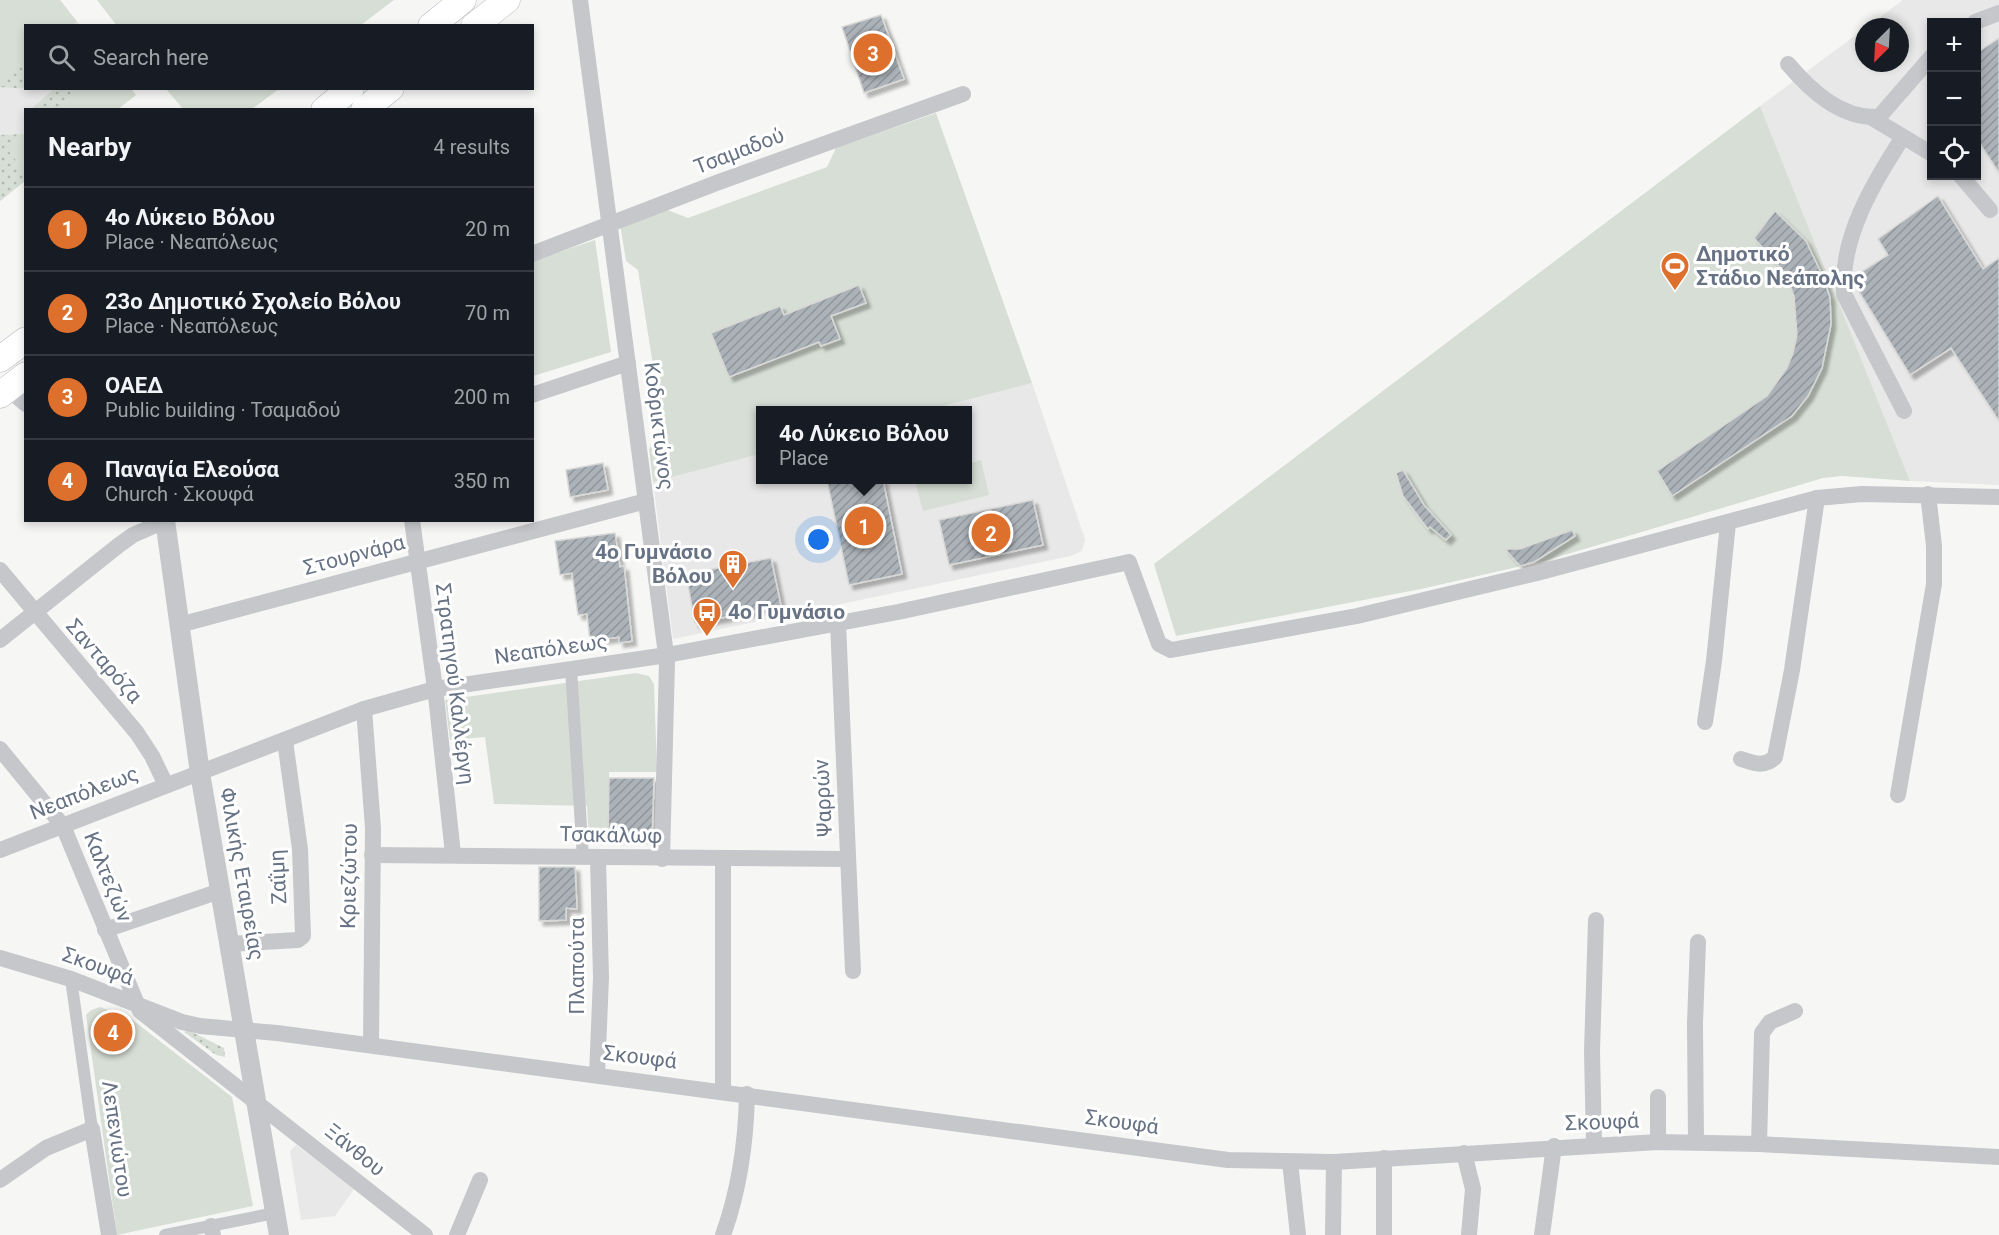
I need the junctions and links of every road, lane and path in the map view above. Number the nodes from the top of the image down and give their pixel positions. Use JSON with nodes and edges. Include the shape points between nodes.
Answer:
{"nodes":[{"id":1,"x":463,"y":0,"type":"edge"},
{"id":2,"x":507,"y":0,"type":"edge"},
{"id":3,"x":580,"y":0,"type":"edge"},
{"id":4,"x":1999,"y":13,"type":"edge"},
{"id":5,"x":1981,"y":20,"type":"edge"},
{"id":6,"x":433,"y":24,"type":"edge"},
{"id":7,"x":477,"y":24,"type":"edge"},
{"id":8,"x":1927,"y":61,"type":"edge"},
{"id":9,"x":1788,"y":64,"type":"dead end"},
{"id":10,"x":349,"y":90,"type":"edge"},
{"id":11,"x":389,"y":90,"type":"edge"},
{"id":12,"x":963,"y":94,"type":"dead end"},
{"id":13,"x":326,"y":108,"type":"edge"},
{"id":14,"x":366,"y":108,"type":"edge"},
{"id":15,"x":1872,"y":118,"type":"junction"},
{"id":16,"x":1903,"y":137,"type":"junction"},
{"id":17,"x":1927,"y":151,"type":"edge"},
{"id":18,"x":1965,"y":180,"type":"edge"},
{"id":19,"x":1990,"y":210,"type":"dead end"},
{"id":20,"x":610,"y":226,"type":"junction"},
{"id":21,"x":534,"y":253,"type":"edge"},
{"id":22,"x":24,"y":341,"type":"edge"},
{"id":23,"x":0,"y":359,"type":"edge"},
{"id":24,"x":628,"y":363,"type":"junction"},
{"id":25,"x":534,"y":393,"type":"edge"},
{"id":26,"x":1904,"y":411,"type":"dead end"},
{"id":27,"x":1928,"y":494,"type":"junction"},
{"id":28,"x":1999,"y":497,"type":"edge"},
{"id":29,"x":1817,"y":498,"type":"junction"},
{"id":30,"x":646,"y":501,"type":"junction"},
{"id":31,"x":163,"y":522,"type":"edge"},
{"id":32,"x":165,"y":522,"type":"edge"},
{"id":33,"x":412,"y":522,"type":"edge"},
{"id":34,"x":1728,"y":523,"type":"junction"},
{"id":35,"x":417,"y":562,"type":"junction"},
{"id":36,"x":0,"y":570,"type":"edge"},
{"id":37,"x":34,"y":613,"type":"junction"},
{"id":38,"x":838,"y":623,"type":"junction"},
{"id":39,"x":179,"y":625,"type":"junction"},
{"id":40,"x":0,"y":640,"type":"edge"},
{"id":41,"x":667,"y":655,"type":"junction"},
{"id":42,"x":571,"y":669,"type":"junction"},
{"id":43,"x":435,"y":689,"type":"junction"},
{"id":44,"x":364,"y":709,"type":"junction"},
{"id":45,"x":1705,"y":722,"type":"dead end"},
{"id":46,"x":285,"y":741,"type":"junction"},
{"id":47,"x":0,"y":749,"type":"edge"},
{"id":48,"x":1741,"y":759,"type":"dead end"},
{"id":49,"x":200,"y":773,"type":"junction"},
{"id":50,"x":166,"y":786,"type":"junction"},
{"id":51,"x":1898,"y":795,"type":"dead end"},
{"id":52,"x":63,"y":826,"type":"junction"},
{"id":53,"x":0,"y":850,"type":"edge"},
{"id":54,"x":453,"y":854,"type":"junction"},
{"id":55,"x":372,"y":855,"type":"junction"},
{"id":56,"x":591,"y":858,"type":"junction"},
{"id":57,"x":662,"y":859,"type":"junction"},
{"id":58,"x":723,"y":859,"type":"junction"},
{"id":59,"x":849,"y":859,"type":"junction"},
{"id":60,"x":220,"y":891,"type":"junction"},
{"id":61,"x":1596,"y":920,"type":"dead end"},
{"id":62,"x":105,"y":930,"type":"junction"},
{"id":63,"x":1698,"y":942,"type":"dead end"},
{"id":64,"x":230,"y":944,"type":"junction"},
{"id":65,"x":0,"y":958,"type":"edge"},
{"id":66,"x":854,"y":971,"type":"dead end"},
{"id":67,"x":71,"y":979,"type":"junction"},
{"id":68,"x":136,"y":1004,"type":"junction"},
{"id":69,"x":1795,"y":1011,"type":"dead end"},
{"id":70,"x":244,"y":1029,"type":"junction"},
{"id":71,"x":371,"y":1045,"type":"junction"},
{"id":72,"x":597,"y":1075,"type":"junction"},
{"id":73,"x":723,"y":1090,"type":"junction"},
{"id":74,"x":747,"y":1094,"type":"junction"},
{"id":75,"x":1658,"y":1097,"type":"dead end"},
{"id":76,"x":256,"y":1101,"type":"junction"},
{"id":77,"x":92,"y":1130,"type":"junction"},
{"id":78,"x":1658,"y":1142,"type":"junction"},
{"id":79,"x":1696,"y":1142,"type":"junction"},
{"id":80,"x":1594,"y":1144,"type":"junction"},
{"id":81,"x":1759,"y":1144,"type":"junction"},
{"id":82,"x":1554,"y":1146,"type":"junction"},
{"id":83,"x":1464,"y":1153,"type":"junction"},
{"id":84,"x":1999,"y":1157,"type":"edge"},
{"id":85,"x":1384,"y":1158,"type":"junction"},
{"id":86,"x":1290,"y":1162,"type":"junction"},
{"id":87,"x":1334,"y":1162,"type":"junction"},
{"id":88,"x":0,"y":1180,"type":"edge"},
{"id":89,"x":480,"y":1180,"type":"dead end"},
{"id":90,"x":275,"y":1213,"type":"junction"},
{"id":91,"x":212,"y":1230,"type":"edge"},
{"id":92,"x":109,"y":1235,"type":"edge"},
{"id":93,"x":165,"y":1235,"type":"edge"},
{"id":94,"x":279,"y":1235,"type":"edge"},
{"id":95,"x":425,"y":1235,"type":"edge"},
{"id":96,"x":457,"y":1235,"type":"edge"},
{"id":97,"x":723,"y":1235,"type":"edge"},
{"id":98,"x":1298,"y":1235,"type":"edge"},
{"id":99,"x":1334,"y":1235,"type":"edge"},
{"id":100,"x":1384,"y":1235,"type":"edge"},
{"id":101,"x":1469,"y":1235,"type":"edge"},
{"id":102,"x":1542,"y":1235,"type":"edge"}],
"edges":[{"from":1,"to":6,"type":"main road"},
{"from":2,"to":7,"type":"main road"},
{"from":3,"to":20,"type":"street","name":"Κοδρικτώνος"},
{"from":4,"to":5,"type":"street"},
{"from":8,"to":15,"type":"street","via":[[1884,114]]},
{"from":9,"to":15,"type":"street","via":[[1818,96]]},
{"from":10,"to":13,"type":"main road"},
{"from":11,"to":14,"type":"main road"},
{"from":12,"to":20,"type":"street","name":"Τσαμαδού","via":[[719,182]]},
{"from":15,"to":16,"type":"street"},
{"from":16,"to":17,"type":"street"},
{"from":16,"to":26,"type":"street","via":[[1876,180],[1842,273],[1844,294]]},
{"from":18,"to":19,"type":"street"},
{"from":20,"to":21,"type":"street","name":"Τσαμαδού"},
{"from":20,"to":24,"type":"street","name":"Κοδρικτώνος"},
{"from":22,"to":23,"type":"main road"},
{"from":24,"to":25,"type":"street"},
{"from":24,"to":30,"type":"street","name":"Κοδρικτώνος"},
{"from":27,"to":28,"type":"street"},
{"from":27,"to":29,"type":"street","via":[[1843,494]]},
{"from":27,"to":51,"type":"street","via":[[1934,584]]},
{"from":29,"to":34,"type":"street"},
{"from":29,"to":48,"type":"street","via":[[1775,757],[1760,764]]},
{"from":30,"to":35,"type":"street","name":"Στουρνάρα"},
{"from":30,"to":41,"type":"street","name":"Κοδρικτώνος"},
{"from":31,"to":37,"type":"street","via":[[133,535]]},
{"from":32,"to":39,"type":"street","name":"Φιλικής Εταιρείας"},
{"from":33,"to":35,"type":"street","name":"Στρατηγού Καλλέργη"},
{"from":34,"to":38,"type":"street","name":"Νεαπόλεως","via":[[1357,616],[1171,650],[1156,638],[1129,562]]},
{"from":34,"to":45,"type":"street"},
{"from":35,"to":39,"type":"street","name":"Στουρνάρα"},
{"from":35,"to":43,"type":"street","name":"Στρατηγού Καλλέργη"},
{"from":36,"to":37,"type":"street","name":"Σανταρόζα"},
{"from":37,"to":40,"type":"street"},
{"from":37,"to":50,"type":"street","name":"Σανταρόζα","via":[[137,733]]},
{"from":38,"to":41,"type":"street","name":"Νεαπόλεως"},
{"from":38,"to":59,"type":"street","name":"Ψαρρών"},
{"from":39,"to":49,"type":"street","name":"Φιλικής Εταιρείας"},
{"from":41,"to":42,"type":"street","name":"Νεαπόλεως"},
{"from":41,"to":57,"type":"street","name":"Κοδρικτώνος"},
{"from":42,"to":43,"type":"street","name":"Νεαπόλεως"},
{"from":42,"to":56,"type":"street","name":"Πλαπούτα"},
{"from":43,"to":44,"type":"street","name":"Νεαπόλεως"},
{"from":43,"to":54,"type":"street","name":"Στρατηγού Καλλέργη"},
{"from":44,"to":46,"type":"street","name":"Νεαπόλεως"},
{"from":44,"to":55,"type":"street","name":"Κριεζώτου","via":[[372,795]]},
{"from":46,"to":49,"type":"street","name":"Νεαπόλεως"},
{"from":46,"to":64,"type":"street","name":"Ζαΐμη","via":[[300,849],[303,936],[298,940]]},
{"from":47,"to":52,"type":"street","name":"Καλτεζών"},
{"from":49,"to":50,"type":"street","name":"Νεαπόλεως"},
{"from":49,"to":60,"type":"street","name":"Φιλικής Εταιρείας"},
{"from":50,"to":52,"type":"street","name":"Νεαπόλεως"},
{"from":52,"to":53,"type":"street","name":"Νεαπόλεως"},
{"from":52,"to":62,"type":"street","name":"Καλτεζών"},
{"from":54,"to":55,"type":"street","name":"Τσακάλωφ"},
{"from":54,"to":56,"type":"street","name":"Τσακάλωφ"},
{"from":55,"to":71,"type":"street","name":"Κριεζώτου"},
{"from":56,"to":57,"type":"street","name":"Τσακάλωφ"},
{"from":56,"to":72,"type":"street","name":"Πλαπούτα","via":[[601,978]]},
{"from":57,"to":58,"type":"street","name":"Τσακάλωφ"},
{"from":58,"to":59,"type":"street","name":"Τσακάλωφ"},
{"from":58,"to":73,"type":"street"},
{"from":59,"to":66,"type":"street","name":"Ψαρρών"},
{"from":60,"to":62,"type":"street"},
{"from":60,"to":64,"type":"street","name":"Φιλικής Εταιρείας"},
{"from":61,"to":80,"type":"street"},
{"from":62,"to":68,"type":"street","name":"Καλτεζών"},
{"from":63,"to":79,"type":"street"},
{"from":64,"to":70,"type":"street","name":"Φιλικής Εταιρείας"},
{"from":65,"to":67,"type":"street","name":"Σκουφά"},
{"from":67,"to":68,"type":"street","name":"Σκουφά"},
{"from":67,"to":77,"type":"street","name":"Λεπενιώτου"},
{"from":68,"to":70,"type":"street","name":"Σκουφά","via":[[189,1024]]},
{"from":68,"to":76,"type":"street","name":"Σκουφά","via":[[150,1020]]},
{"from":69,"to":81,"type":"street","via":[[1770,1022],[1761,1033]]},
{"from":70,"to":71,"type":"street","name":"Σκουφά"},
{"from":70,"to":76,"type":"street","name":"Φιλικής Εταιρείας"},
{"from":71,"to":72,"type":"street","name":"Σκουφά"},
{"from":72,"to":73,"type":"street","name":"Σκουφά"},
{"from":73,"to":74,"type":"street","name":"Σκουφά"},
{"from":74,"to":86,"type":"street","name":"Σκουφά","via":[[1228,1160]]},
{"from":74,"to":97,"type":"street","via":[[744,1158]]},
{"from":75,"to":78,"type":"street"},
{"from":76,"to":90,"type":"street","name":"Φιλικής Εταιρείας"},
{"from":76,"to":95,"type":"street","name":"Ξάνθου"},
{"from":77,"to":88,"type":"street","via":[[46,1148]]},
{"from":77,"to":92,"type":"street","name":"Λεπενιώτου"},
{"from":78,"to":79,"type":"street","name":"Σκουφά"},
{"from":78,"to":80,"type":"street","name":"Σκουφά"},
{"from":79,"to":81,"type":"street","name":"Σκουφά"},
{"from":80,"to":82,"type":"street","name":"Σκουφά"},
{"from":81,"to":84,"type":"street","name":"Σκουφά"},
{"from":82,"to":83,"type":"street","name":"Σκουφά"},
{"from":82,"to":102,"type":"street"},
{"from":83,"to":85,"type":"street","name":"Σκουφά"},
{"from":83,"to":101,"type":"street","via":[[1473,1189]]},
{"from":85,"to":87,"type":"street","name":"Σκουφά"},
{"from":85,"to":100,"type":"street"},
{"from":86,"to":87,"type":"street","name":"Σκουφά"},
{"from":86,"to":98,"type":"street"},
{"from":87,"to":99,"type":"street"},
{"from":89,"to":96,"type":"street"},
{"from":90,"to":91,"type":"street"},
{"from":90,"to":94,"type":"street","name":"Φιλικής Εταιρείας"},
{"from":91,"to":93,"type":"street"}]}
